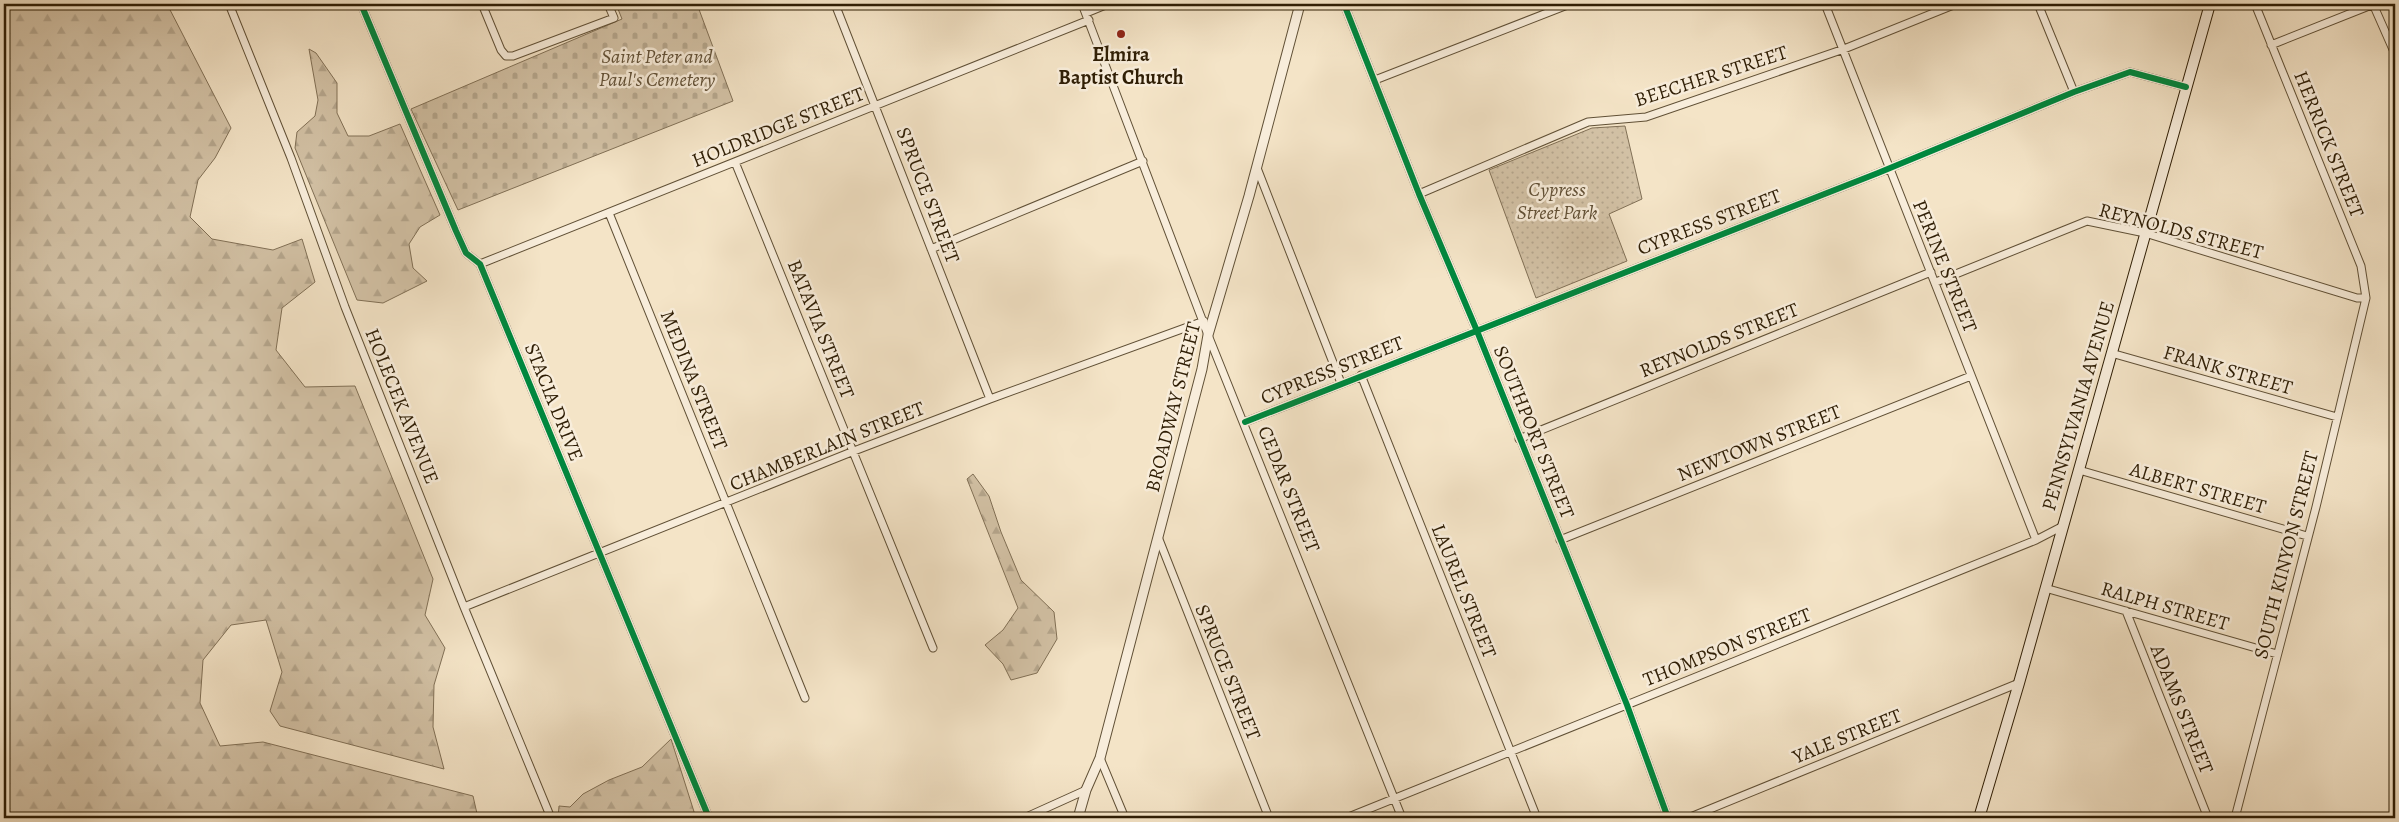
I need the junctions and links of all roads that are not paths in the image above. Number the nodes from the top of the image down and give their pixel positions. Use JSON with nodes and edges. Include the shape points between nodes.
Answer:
{"nodes":[{"id":1,"x":229,"y":4,"type":"edge"},
{"id":2,"x":361,"y":4,"type":"edge"},
{"id":3,"x":482,"y":4,"type":"edge"},
{"id":4,"x":608,"y":4,"type":"edge"},
{"id":5,"x":835,"y":4,"type":"edge"},
{"id":6,"x":1082,"y":4,"type":"edge"},
{"id":7,"x":1108,"y":4,"type":"edge"},
{"id":8,"x":1300,"y":4,"type":"edge"},
{"id":9,"x":1344,"y":4,"type":"edge"},
{"id":10,"x":1570,"y":4,"type":"edge"},
{"id":11,"x":1825,"y":4,"type":"edge"},
{"id":12,"x":1956,"y":4,"type":"edge"},
{"id":13,"x":2038,"y":4,"type":"edge"},
{"id":14,"x":2210,"y":4,"type":"edge"},
{"id":15,"x":2254,"y":4,"type":"edge"},
{"id":16,"x":2374,"y":4,"type":"edge"},
{"id":17,"x":1086,"y":13,"type":"junction"},
{"id":18,"x":1089,"y":20,"type":"junction"},
{"id":19,"x":2271,"y":45,"type":"junction"},
{"id":20,"x":1844,"y":49,"type":"junction"},
{"id":21,"x":2395,"y":54,"type":"edge"},
{"id":22,"x":1375,"y":80,"type":"junction"},
{"id":23,"x":2186,"y":87,"type":"junction"},
{"id":24,"x":2074,"y":92,"type":"junction"},
{"id":25,"x":876,"y":105,"type":"junction"},
{"id":26,"x":1143,"y":161,"type":"junction"},
{"id":27,"x":735,"y":162,"type":"junction"},
{"id":28,"x":1256,"y":167,"type":"junction"},
{"id":29,"x":1889,"y":169,"type":"junction"},
{"id":30,"x":1419,"y":194,"type":"junction"},
{"id":31,"x":609,"y":213,"type":"junction"},
{"id":32,"x":2146,"y":233,"type":"junction"},
{"id":33,"x":932,"y":249,"type":"junction"},
{"id":34,"x":480,"y":264,"type":"junction"},
{"id":35,"x":1931,"y":272,"type":"junction"},
{"id":36,"x":1936,"y":282,"type":"junction"},
{"id":37,"x":2366,"y":298,"type":"junction"},
{"id":38,"x":1204,"y":321,"type":"junction"},
{"id":39,"x":1477,"y":331,"type":"junction"},
{"id":40,"x":1208,"y":335,"type":"junction"},
{"id":41,"x":2110,"y":353,"type":"junction"},
{"id":42,"x":1361,"y":375,"type":"junction"},
{"id":43,"x":1971,"y":376,"type":"junction"},
{"id":44,"x":1341,"y":383,"type":"junction"},
{"id":45,"x":990,"y":399,"type":"junction"},
{"id":46,"x":2337,"y":417,"type":"junction"},
{"id":47,"x":1245,"y":422,"type":"junction"},
{"id":48,"x":1519,"y":438,"type":"junction"},
{"id":49,"x":854,"y":452,"type":"junction"},
{"id":50,"x":2079,"y":470,"type":"junction"},
{"id":51,"x":726,"y":503,"type":"junction"},
{"id":52,"x":2063,"y":526,"type":"junction"},
{"id":53,"x":2307,"y":536,"type":"junction"},
{"id":54,"x":1158,"y":537,"type":"junction"},
{"id":55,"x":1560,"y":540,"type":"junction"},
{"id":56,"x":2036,"y":540,"type":"junction"},
{"id":57,"x":599,"y":554,"type":"junction"},
{"id":58,"x":2045,"y":588,"type":"junction"},
{"id":59,"x":464,"y":607,"type":"junction"},
{"id":60,"x":2126,"y":611,"type":"junction"},
{"id":61,"x":933,"y":648,"type":"dead end"},
{"id":62,"x":2277,"y":654,"type":"junction"},
{"id":63,"x":2019,"y":683,"type":"junction"},
{"id":64,"x":805,"y":698,"type":"dead end"},
{"id":65,"x":1626,"y":705,"type":"junction"},
{"id":66,"x":1510,"y":751,"type":"junction"},
{"id":67,"x":1100,"y":758,"type":"junction"},
{"id":68,"x":1086,"y":790,"type":"junction"},
{"id":69,"x":1395,"y":798,"type":"junction"},
{"id":70,"x":551,"y":818,"type":"edge"},
{"id":71,"x":709,"y":818,"type":"edge"},
{"id":72,"x":1024,"y":818,"type":"edge"},
{"id":73,"x":1078,"y":818,"type":"edge"},
{"id":74,"x":1125,"y":818,"type":"edge"},
{"id":75,"x":1269,"y":818,"type":"edge"},
{"id":76,"x":1346,"y":818,"type":"edge"},
{"id":77,"x":1402,"y":818,"type":"edge"},
{"id":78,"x":1537,"y":818,"type":"edge"},
{"id":79,"x":1668,"y":818,"type":"edge"},
{"id":80,"x":1688,"y":818,"type":"edge"},
{"id":81,"x":1979,"y":818,"type":"edge"},
{"id":82,"x":2208,"y":818,"type":"edge"},
{"id":83,"x":2235,"y":818,"type":"edge"}],
"edges":[{"from":1,"to":59,"type":"street","name":"HOLECEK AVENUE"},
{"from":2,"to":34,"type":"street","name":"STACIA DRIVE","via":[[466,253]]},
{"from":3,"to":4,"type":"street","via":[[506,56],[524,54],[614,18]]},
{"from":5,"to":25,"type":"street","name":"SPRUCE STREET"},
{"from":6,"to":17,"type":"street","name":"CEDAR STREET"},
{"from":7,"to":17,"type":"street"},
{"from":8,"to":28,"type":"street","name":"BROADWAY STREET"},
{"from":9,"to":22,"type":"street","name":"SOUTHPORT STREET"},
{"from":10,"to":22,"type":"street"},
{"from":11,"to":20,"type":"street","name":"PERINE STREET"},
{"from":12,"to":20,"type":"street","name":"BEECHER STREET"},
{"from":13,"to":24,"type":"street"},
{"from":14,"to":23,"type":"main road","name":"PENNSYLVANIA AVENUE"},
{"from":15,"to":19,"type":"street","name":"HERRICK STREET"},
{"from":16,"to":19,"type":"street"},
{"from":16,"to":21,"type":"street"},
{"from":17,"to":18,"type":"street","name":"CEDAR STREET"},
{"from":18,"to":25,"type":"street","name":"HOLDRIDGE STREET"},
{"from":18,"to":26,"type":"street","name":"CEDAR STREET"},
{"from":19,"to":37,"type":"street","name":"HERRICK STREET","via":[[2361,266]]},
{"from":20,"to":29,"type":"street","name":"PERINE STREET"},
{"from":20,"to":30,"type":"street","name":"BEECHER STREET","via":[[1646,117],[1588,122]]},
{"from":22,"to":30,"type":"street","name":"SOUTHPORT STREET"},
{"from":23,"to":24,"type":"street","name":"CYPRESS STREET","via":[[2130,72]]},
{"from":23,"to":32,"type":"main road","name":"PENNSYLVANIA AVENUE"},
{"from":24,"to":29,"type":"street","name":"CYPRESS STREET"},
{"from":25,"to":27,"type":"street","name":"HOLDRIDGE STREET"},
{"from":25,"to":33,"type":"street","name":"SPRUCE STREET"},
{"from":26,"to":33,"type":"street"},
{"from":26,"to":38,"type":"street","name":"CEDAR STREET"},
{"from":27,"to":31,"type":"street","name":"HOLDRIDGE STREET"},
{"from":27,"to":49,"type":"street","name":"BATAVIA STREET"},
{"from":28,"to":40,"type":"street","name":"BROADWAY STREET"},
{"from":28,"to":44,"type":"street"},
{"from":29,"to":35,"type":"street","name":"PERINE STREET"},
{"from":29,"to":39,"type":"street","name":"CYPRESS STREET"},
{"from":30,"to":39,"type":"street","name":"SOUTHPORT STREET"},
{"from":31,"to":34,"type":"street","name":"HOLDRIDGE STREET"},
{"from":31,"to":51,"type":"street","name":"MEDINA STREET"},
{"from":32,"to":36,"type":"street","name":"REYNOLDS STREET","via":[[2087,221]]},
{"from":32,"to":37,"type":"street","name":"REYNOLDS STREET","via":[[2357,298]]},
{"from":32,"to":41,"type":"main road","name":"PENNSYLVANIA AVENUE"},
{"from":33,"to":45,"type":"street","name":"SPRUCE STREET"},
{"from":34,"to":57,"type":"street","name":"STACIA DRIVE"},
{"from":35,"to":36,"type":"street","name":"PERINE STREET"},
{"from":35,"to":48,"type":"street","name":"REYNOLDS STREET"},
{"from":36,"to":43,"type":"street","name":"PERINE STREET"},
{"from":37,"to":46,"type":"street","name":"SOUTH KINYON STREET"},
{"from":38,"to":40,"type":"street","name":"CEDAR STREET"},
{"from":38,"to":45,"type":"street","name":"CHAMBERLAIN STREET"},
{"from":39,"to":42,"type":"street","name":"CYPRESS STREET"},
{"from":39,"to":48,"type":"street","name":"SOUTHPORT STREET"},
{"from":40,"to":47,"type":"street","name":"CEDAR STREET"},
{"from":40,"to":54,"type":"street","name":"BROADWAY STREET"},
{"from":41,"to":46,"type":"street","name":"FRANK STREET"},
{"from":41,"to":50,"type":"main road","name":"PENNSYLVANIA AVENUE"},
{"from":42,"to":44,"type":"street","name":"CYPRESS STREET"},
{"from":42,"to":66,"type":"street","name":"LAUREL STREET"},
{"from":43,"to":55,"type":"street","name":"NEWTOWN STREET"},
{"from":43,"to":56,"type":"street","name":"PERINE STREET"},
{"from":44,"to":47,"type":"street","name":"CYPRESS STREET"},
{"from":45,"to":49,"type":"street","name":"CHAMBERLAIN STREET"},
{"from":46,"to":53,"type":"street","name":"SOUTH KINYON STREET"},
{"from":47,"to":69,"type":"street","name":"CEDAR STREET"},
{"from":48,"to":55,"type":"street","name":"SOUTHPORT STREET"},
{"from":49,"to":51,"type":"street","name":"CHAMBERLAIN STREET"},
{"from":49,"to":61,"type":"street","name":"BATAVIA STREET"},
{"from":50,"to":52,"type":"main road","name":"PENNSYLVANIA AVENUE"},
{"from":50,"to":53,"type":"street","name":"ALBERT STREET"},
{"from":51,"to":57,"type":"street","name":"CHAMBERLAIN STREET"},
{"from":51,"to":64,"type":"street","name":"MEDINA STREET"},
{"from":52,"to":56,"type":"street","name":"THOMPSON STREET"},
{"from":52,"to":58,"type":"main road","name":"PENNSYLVANIA AVENUE"},
{"from":53,"to":62,"type":"street","name":"SOUTH KINYON STREET"},
{"from":54,"to":67,"type":"street","name":"BROADWAY STREET"},
{"from":54,"to":75,"type":"street","name":"SPRUCE STREET"},
{"from":55,"to":65,"type":"street","name":"SOUTHPORT STREET"},
{"from":56,"to":65,"type":"street","name":"THOMPSON STREET"},
{"from":57,"to":59,"type":"street","name":"CHAMBERLAIN STREET"},
{"from":57,"to":71,"type":"street","name":"STACIA DRIVE"},
{"from":58,"to":60,"type":"street","name":"RALPH STREET"},
{"from":58,"to":63,"type":"main road","name":"PENNSYLVANIA AVENUE"},
{"from":59,"to":70,"type":"street","name":"HOLECEK AVENUE"},
{"from":60,"to":62,"type":"street","name":"RALPH STREET"},
{"from":60,"to":82,"type":"street","name":"ADAMS STREET"},
{"from":62,"to":83,"type":"street","name":"SOUTH KINYON STREET"},
{"from":63,"to":80,"type":"street","name":"YALE STREET"},
{"from":63,"to":81,"type":"main road","name":"PENNSYLVANIA AVENUE"},
{"from":65,"to":66,"type":"street","name":"THOMPSON STREET"},
{"from":65,"to":79,"type":"street","name":"SOUTHPORT STREET"},
{"from":66,"to":69,"type":"street","name":"THOMPSON STREET"},
{"from":66,"to":78,"type":"street","name":"LAUREL STREET"},
{"from":67,"to":68,"type":"street","name":"BROADWAY STREET"},
{"from":67,"to":74,"type":"street"},
{"from":68,"to":72,"type":"street"},
{"from":68,"to":73,"type":"street","name":"BROADWAY STREET"},
{"from":69,"to":76,"type":"street","name":"THOMPSON STREET"},
{"from":69,"to":77,"type":"street","name":"CEDAR STREET"}]}
